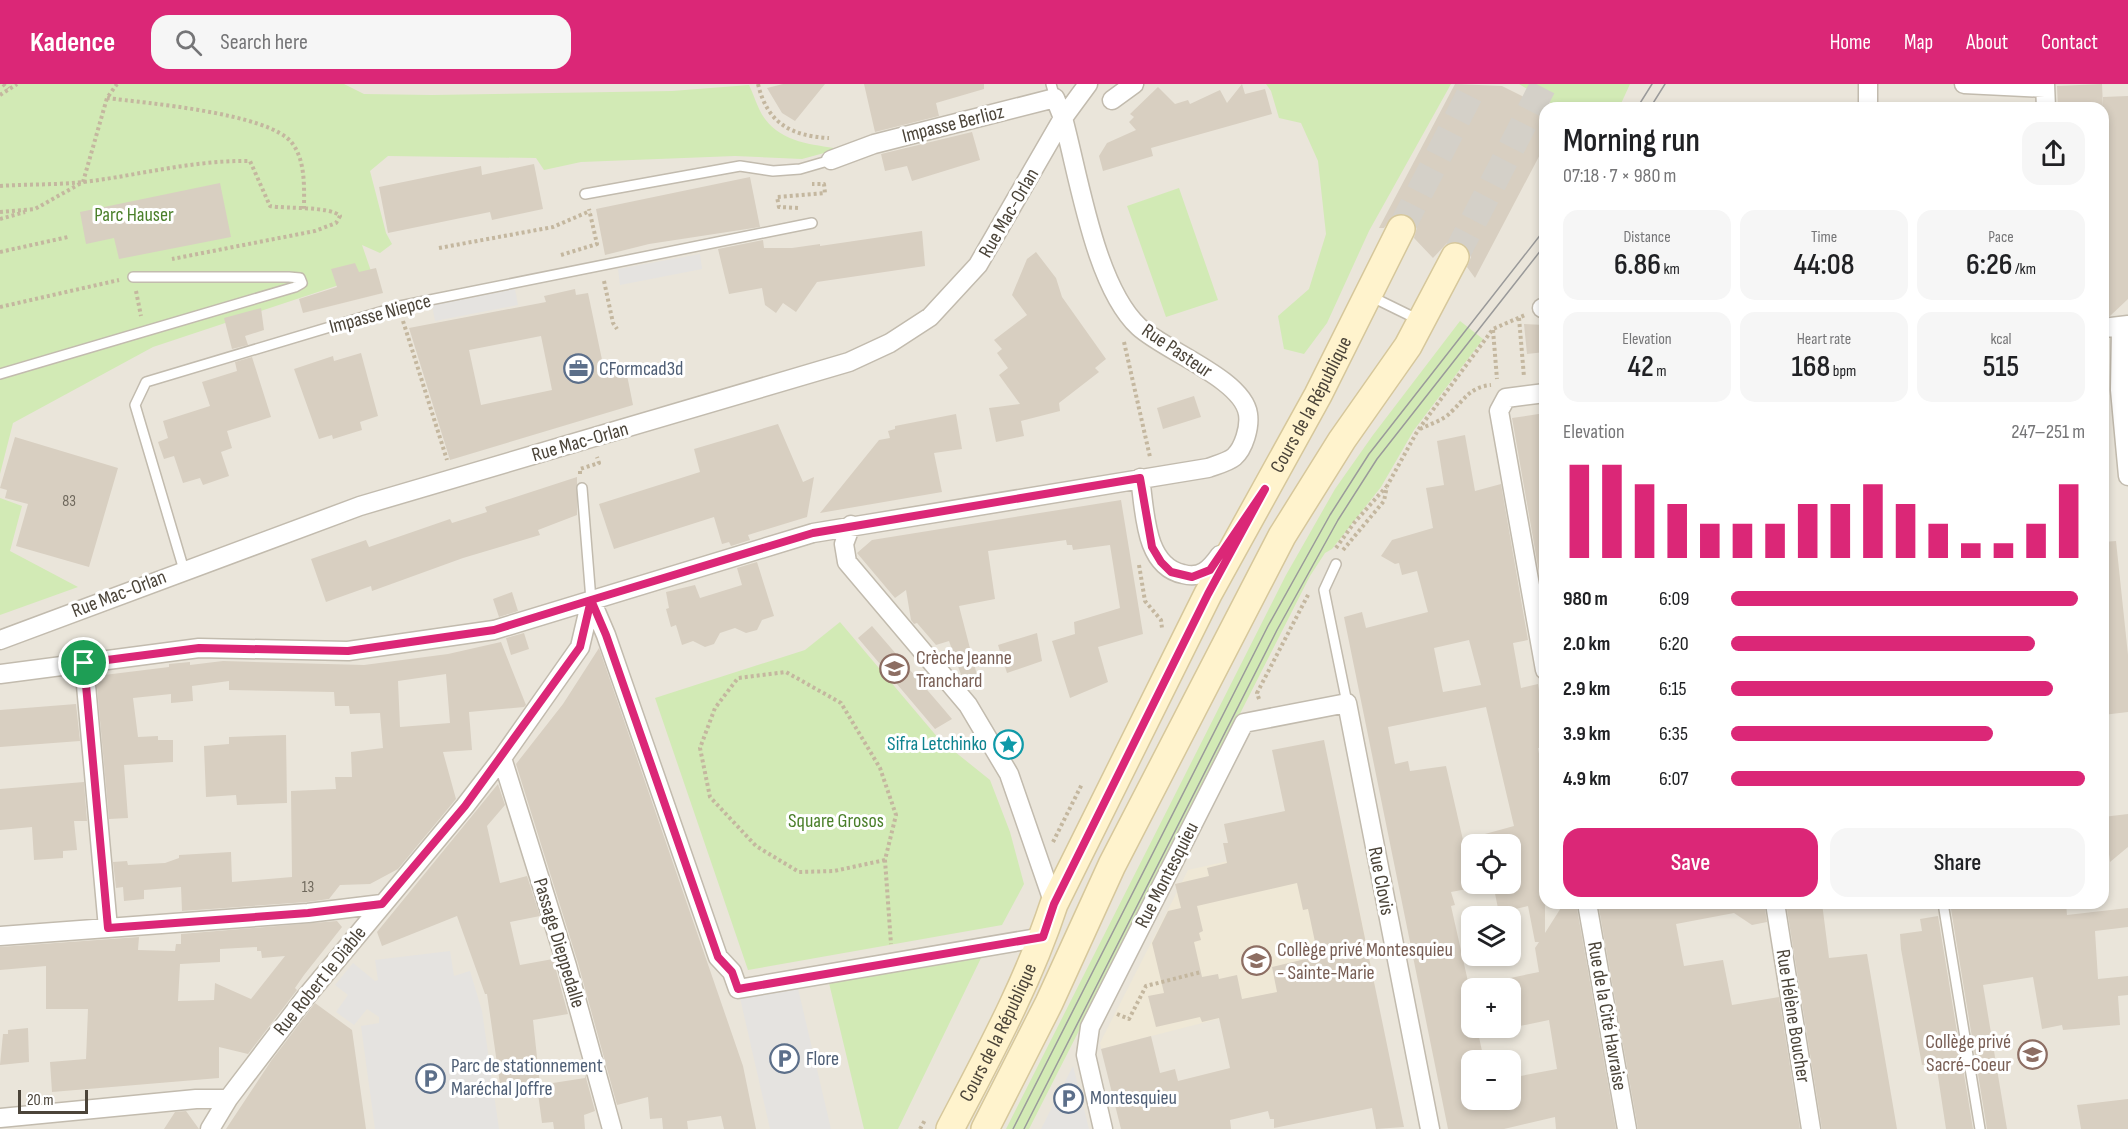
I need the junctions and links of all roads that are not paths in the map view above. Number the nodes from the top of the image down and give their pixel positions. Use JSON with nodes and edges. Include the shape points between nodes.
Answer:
{"nodes":[{"id":1,"x":1088,"y":84,"type":"edge"},
{"id":2,"x":1134,"y":84,"type":"edge"},
{"id":3,"x":1868,"y":84,"type":"edge"},
{"id":4,"x":1964,"y":84,"type":"edge"},
{"id":5,"x":2045,"y":86,"type":"edge"},
{"id":6,"x":1053,"y":91,"type":"edge"},
{"id":7,"x":1112,"y":100,"type":"dead end"},
{"id":8,"x":1868,"y":102,"type":"edge"},
{"id":9,"x":2046,"y":102,"type":"edge"},
{"id":10,"x":1063,"y":118,"type":"junction"},
{"id":11,"x":831,"y":160,"type":"joint"},
{"id":12,"x":585,"y":194,"type":"road end"},
{"id":13,"x":812,"y":223,"type":"dead end"},
{"id":14,"x":1401,"y":230,"type":"tunnel mouth"},
{"id":15,"x":1455,"y":257,"type":"tunnel mouth"},
{"id":16,"x":133,"y":277,"type":"road end"},
{"id":17,"x":1368,"y":295,"type":"junction"},
{"id":18,"x":1422,"y":321,"type":"junction"},
{"id":19,"x":2120,"y":328,"type":"edge"},
{"id":20,"x":0,"y":374,"type":"edge"},
{"id":21,"x":1539,"y":394,"type":"edge"},
{"id":22,"x":2128,"y":476,"type":"edge"},
{"id":23,"x":1140,"y":478,"type":"junction"},
{"id":24,"x":582,"y":488,"type":"dead end"},
{"id":25,"x":1265,"y":489,"type":"junction"},
{"id":26,"x":851,"y":525,"type":"junction"},
{"id":27,"x":1336,"y":564,"type":"road end"},
{"id":28,"x":184,"y":570,"type":"junction"},
{"id":29,"x":591,"y":600,"type":"junction"},
{"id":30,"x":1539,"y":636,"type":"edge"},
{"id":31,"x":0,"y":640,"type":"edge"},
{"id":32,"x":84,"y":663,"type":"junction"},
{"id":33,"x":0,"y":674,"type":"edge"},
{"id":34,"x":1347,"y":703,"type":"junction"},
{"id":35,"x":502,"y":758,"type":"junction"},
{"id":36,"x":382,"y":904,"type":"junction"},
{"id":37,"x":1054,"y":904,"type":"junction"},
{"id":38,"x":1588,"y":909,"type":"edge"},
{"id":39,"x":1776,"y":909,"type":"edge"},
{"id":40,"x":1944,"y":909,"type":"edge"},
{"id":41,"x":108,"y":928,"type":"junction"},
{"id":42,"x":0,"y":936,"type":"edge"},
{"id":43,"x":1043,"y":937,"type":"junction"},
{"id":44,"x":228,"y":1099,"type":"junction"},
{"id":45,"x":0,"y":1118,"type":"edge"},
{"id":46,"x":210,"y":1129,"type":"edge"},
{"id":47,"x":612,"y":1129,"type":"edge"},
{"id":48,"x":950,"y":1129,"type":"edge"},
{"id":49,"x":986,"y":1129,"type":"edge"},
{"id":50,"x":1103,"y":1129,"type":"edge"},
{"id":51,"x":1430,"y":1129,"type":"edge"},
{"id":52,"x":1627,"y":1129,"type":"edge"},
{"id":53,"x":1810,"y":1129,"type":"edge"},
{"id":54,"x":1980,"y":1129,"type":"edge"}],
"edges":[{"from":1,"to":10,"type":"street"},
{"from":2,"to":7,"type":"street"},
{"from":3,"to":8,"type":"street"},
{"from":4,"to":5,"type":"street"},
{"from":5,"to":9,"type":"street"},
{"from":6,"to":10,"type":"street","name":"Impasse Berlioz"},
{"from":6,"to":11,"type":"street","name":"Impasse Berlioz"},
{"from":10,"to":23,"type":"street","name":"Rue Pasteur","via":[[1100,263],[1118,300],[1140,327],[1235,390],[1248,413],[1246,437],[1234,457],[1208,468]]},
{"from":10,"to":28,"type":"street","name":"Rue Mac-Orlan","via":[[978,265],[930,317],[890,343],[849,362],[360,506]]},
{"from":11,"to":12,"type":"lane","via":[[800,169],[773,171],[740,165]]},
{"from":13,"to":28,"type":"lane","name":"Impasse Niepce","via":[[400,306],[146,382],[135,405]]},
{"from":14,"to":17,"type":"main road","name":"Cours de la République"},
{"from":15,"to":18,"type":"main road","name":"Cours de la République"},
{"from":16,"to":20,"type":"lane","via":[[302,280],[295,287]]},
{"from":17,"to":18,"type":"lane"},
{"from":17,"to":25,"type":"main road","name":"Cours de la République"},
{"from":18,"to":49,"type":"main road","name":"Cours de la République","via":[[1282,536],[1112,865]]},
{"from":19,"to":22,"type":"street","via":[[2120,390]]},
{"from":21,"to":30,"type":"street","via":[[1506,398],[1499,411]]},
{"from":23,"to":25,"type":"street","via":[[1149,535],[1161,562],[1171,572],[1192,577],[1210,570]]},
{"from":23,"to":26,"type":"street","name":"Rue Pasteur"},
{"from":24,"to":29,"type":"lane"},
{"from":25,"to":37,"type":"main road","name":"Cours de la République","via":[[1208,594]]},
{"from":26,"to":29,"type":"street","name":"Rue Pasteur"},
{"from":26,"to":37,"type":"street","via":[[844,544],[847,562],[968,705],[1010,774]]},
{"from":27,"to":34,"type":"lane","via":[[1324,590]]},
{"from":28,"to":31,"type":"street","name":"Rue Mac-Orlan"},
{"from":29,"to":32,"type":"street","name":"Rue Pasteur","via":[[494,630],[348,651],[199,648]]},
{"from":29,"to":35,"type":"street","name":"Rue Robert le Diable","via":[[580,647]]},
{"from":29,"to":43,"type":"street","via":[[718,957],[732,972],[738,989]]},
{"from":32,"to":33,"type":"street","name":"Rue Pasteur"},
{"from":32,"to":41,"type":"street"},
{"from":34,"to":50,"type":"street","name":"Rue Montesquieu","via":[[1244,723],[1090,1027],[1086,1055]]},
{"from":34,"to":51,"type":"street","name":"Rue Clovis"},
{"from":35,"to":36,"type":"street","name":"Rue Robert le Diable"},
{"from":35,"to":47,"type":"street","name":"Passage Dieppedalle","via":[[567,966]]},
{"from":36,"to":41,"type":"street"},
{"from":36,"to":44,"type":"street","name":"Rue Robert le Diable"},
{"from":37,"to":43,"type":"main road","name":"Cours de la République"},
{"from":38,"to":52,"type":"street","name":"Rue de la Cité Havraise"},
{"from":39,"to":53,"type":"street","name":"Rue Hélène Boucher"},
{"from":40,"to":54,"type":"lane"},
{"from":41,"to":42,"type":"street"},
{"from":43,"to":48,"type":"main road","name":"Cours de la République"},
{"from":44,"to":45,"type":"street"},
{"from":44,"to":46,"type":"street","name":"Rue Robert le Diable"}]}
